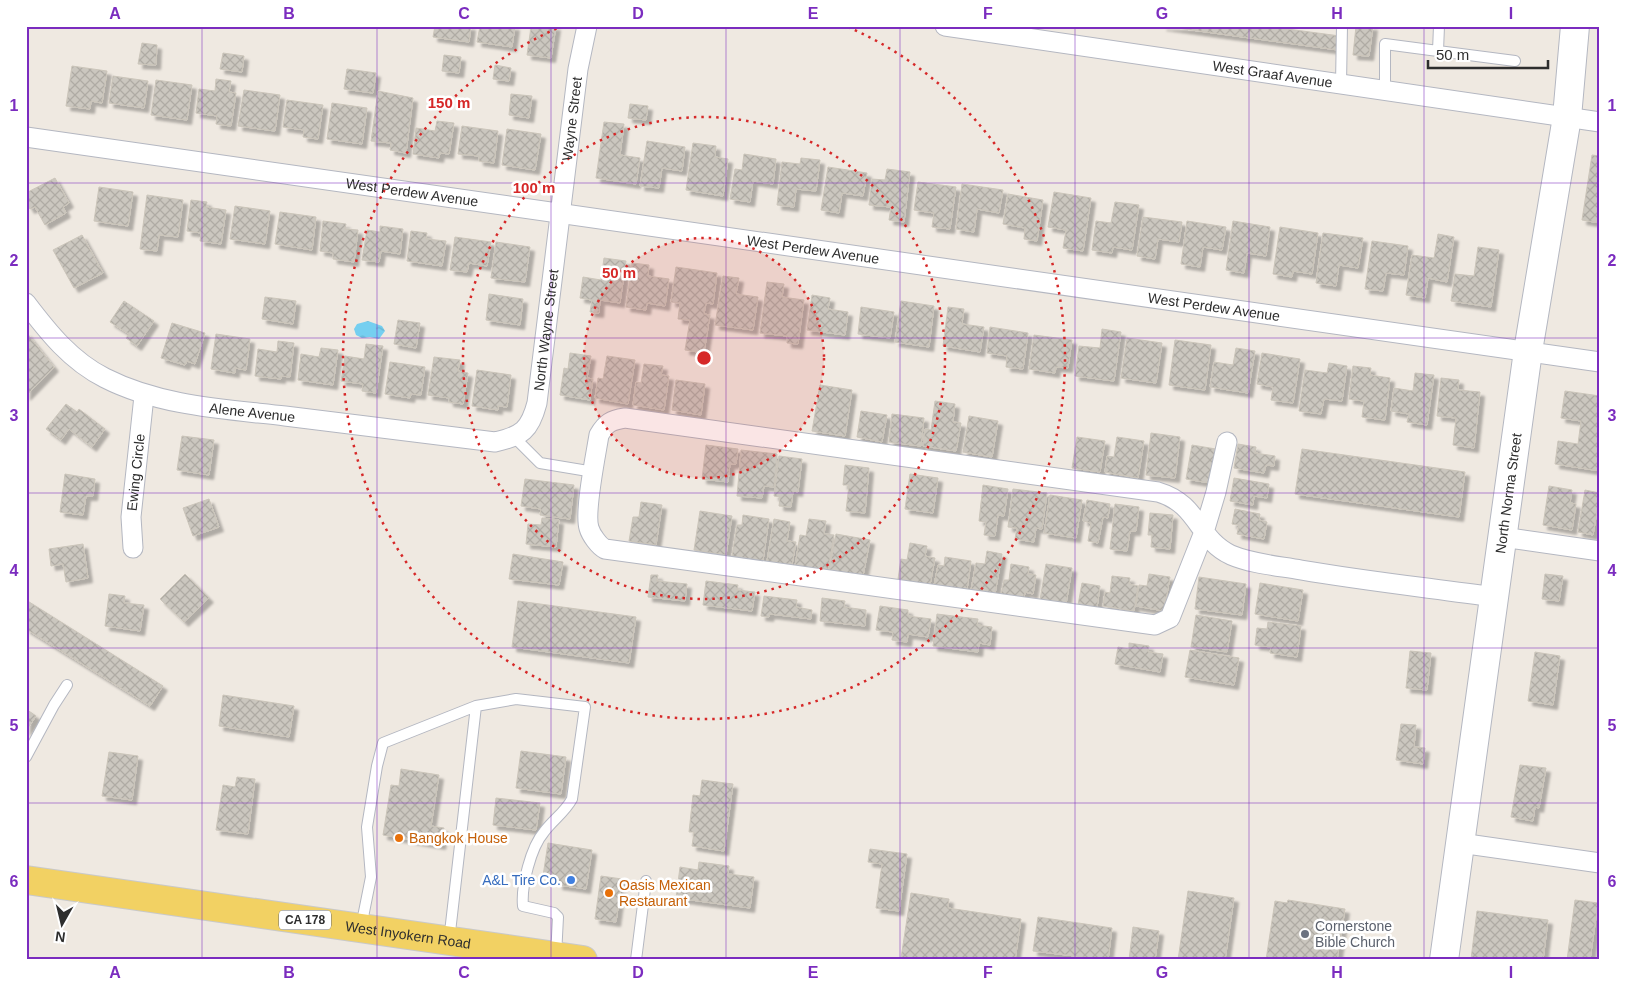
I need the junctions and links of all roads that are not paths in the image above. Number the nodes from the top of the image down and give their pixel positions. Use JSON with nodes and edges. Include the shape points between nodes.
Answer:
{"nodes":[{"id":1,"x":587,"y":26,"type":"edge"},
{"id":2,"x":945,"y":26,"type":"edge"},
{"id":3,"x":1341,"y":26,"type":"edge"},
{"id":4,"x":1439,"y":26,"type":"edge"},
{"id":5,"x":1575,"y":26,"type":"edge"},
{"id":6,"x":1438,"y":51,"type":"junction"},
{"id":7,"x":1515,"y":61,"type":"dead end"},
{"id":8,"x":1341,"y":84,"type":"junction"},
{"id":9,"x":1385,"y":90,"type":"junction"},
{"id":10,"x":1567,"y":117,"type":"junction"},
{"id":11,"x":1600,"y":122,"type":"edge"},
{"id":12,"x":26,"y":137,"type":"edge"},
{"id":13,"x":561,"y":213,"type":"junction"},
{"id":14,"x":26,"y":303,"type":"edge"},
{"id":15,"x":1528,"y":351,"type":"junction"},
{"id":16,"x":1600,"y":362,"type":"edge"},
{"id":17,"x":144,"y":396,"type":"junction"},
{"id":18,"x":515,"y":438,"type":"junction"},
{"id":19,"x":1227,"y":442,"type":"dead end"},
{"id":20,"x":594,"y":472,"type":"junction"},
{"id":21,"x":1204,"y":532,"type":"junction"},
{"id":22,"x":1502,"y":537,"type":"junction"},
{"id":23,"x":133,"y":548,"type":"dead end"},
{"id":24,"x":1600,"y":551,"type":"edge"},
{"id":25,"x":1494,"y":597,"type":"junction"},
{"id":26,"x":67,"y":685,"type":"dead end"},
{"id":27,"x":476,"y":706,"type":"junction"},
{"id":28,"x":26,"y":757,"type":"edge"},
{"id":29,"x":1460,"y":843,"type":"junction"},
{"id":30,"x":1600,"y":863,"type":"edge"},
{"id":31,"x":26,"y":880,"type":"edge"},
{"id":32,"x":646,"y":881,"type":"dead end"},
{"id":33,"x":361,"y":928,"type":"junction"},
{"id":34,"x":449,"y":941,"type":"junction"},
{"id":35,"x":556,"y":956,"type":"junction"},
{"id":36,"x":1446,"y":959,"type":"edge"},
{"id":37,"x":583,"y":960,"type":"edge"},
{"id":38,"x":636,"y":960,"type":"edge"}],
"edges":[{"from":1,"to":13,"type":"street","name":"Wayne Street","via":[[578,69]]},
{"from":2,"to":8,"type":"street","name":"West Graaf Avenue"},
{"from":3,"to":8,"type":"lane"},
{"from":4,"to":6,"type":"lane"},
{"from":5,"to":10,"type":"street","name":"North Norma Street"},
{"from":6,"to":7,"type":"lane"},
{"from":6,"to":9,"type":"lane","via":[[1385,44]]},
{"from":8,"to":9,"type":"street","name":"West Graaf Avenue"},
{"from":9,"to":10,"type":"street","name":"West Graaf Avenue"},
{"from":10,"to":11,"type":"street","name":"West Graaf Avenue"},
{"from":10,"to":15,"type":"street","name":"North Norma Street"},
{"from":12,"to":13,"type":"street","name":"West Perdew Avenue"},
{"from":13,"to":15,"type":"street","name":"West Perdew Avenue"},
{"from":13,"to":18,"type":"street","name":"North Wayne Street","via":[[537,403],[529,427]]},
{"from":14,"to":17,"type":"street","name":"Alene Avenue","via":[[65,350],[103,377]]},
{"from":15,"to":16,"type":"street","name":"West Perdew Avenue"},
{"from":15,"to":22,"type":"street","name":"North Norma Street"},
{"from":17,"to":18,"type":"street","name":"Alene Avenue","via":[[208,407],[495,442]]},
{"from":17,"to":23,"type":"street","name":"Ewing Circle","via":[[131,517]]},
{"from":18,"to":20,"type":"lane","via":[[540,463]]},
{"from":19,"to":21,"type":"street"},
{"from":20,"to":21,"type":"street","via":[[599,435],[604,425],[625,418],[1158,492],[1186,506]]},
{"from":20,"to":21,"type":"street","via":[[589,528],[605,549],[1145,625],[1163,623],[1170,618]]},
{"from":21,"to":25,"type":"street","via":[[1224,551],[1244,560]]},
{"from":22,"to":24,"type":"street"},
{"from":22,"to":25,"type":"street","name":"North Norma Street"},
{"from":25,"to":29,"type":"street","name":"North Norma Street"},
{"from":26,"to":28,"type":"lane"},
{"from":27,"to":33,"type":"lane","via":[[384,743],[367,827],[371,877]]},
{"from":27,"to":34,"type":"lane"},
{"from":27,"to":35,"type":"lane","via":[[516,699],[585,707],[572,799],[536,842],[522,900],[522,906],[554,913],[558,917]]},
{"from":29,"to":30,"type":"street"},
{"from":29,"to":36,"type":"street","name":"North Norma Street"},
{"from":31,"to":33,"type":"main road","name":"West Inyokern Road","number":"CA 178"},
{"from":32,"to":38,"type":"lane"},
{"from":33,"to":34,"type":"main road","name":"West Inyokern Road","number":"CA 178"},
{"from":34,"to":35,"type":"main road","name":"West Inyokern Road","number":"CA 178"},
{"from":35,"to":37,"type":"main road","name":"West Inyokern Road","number":"CA 178"}]}
